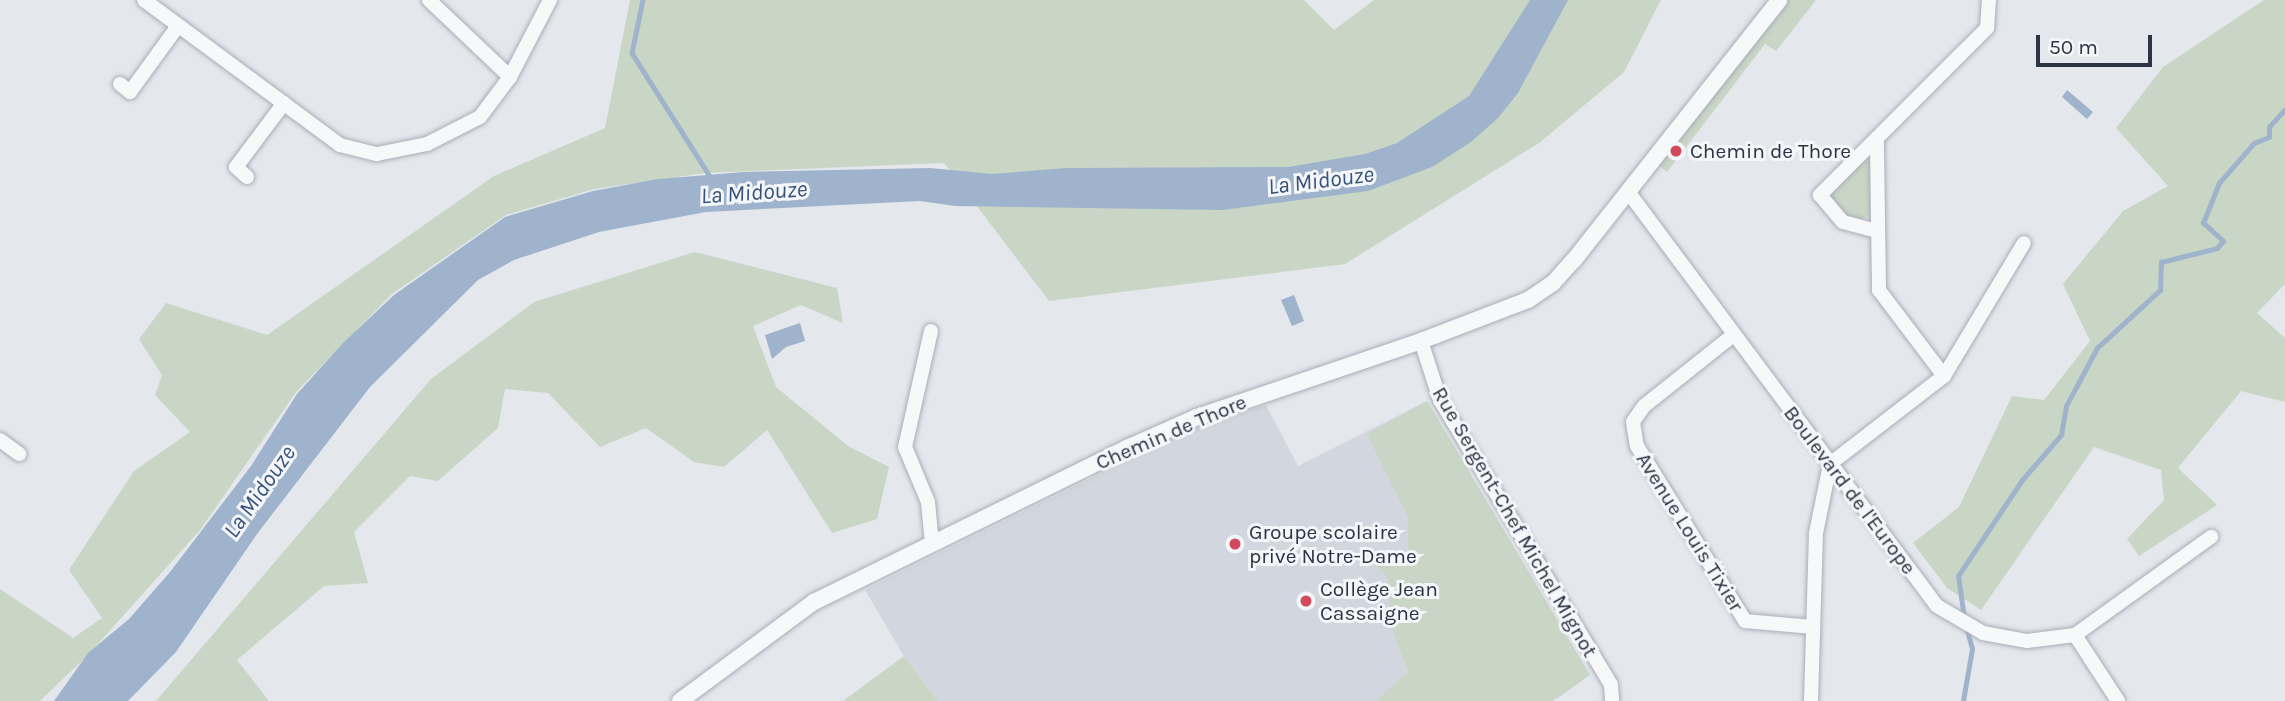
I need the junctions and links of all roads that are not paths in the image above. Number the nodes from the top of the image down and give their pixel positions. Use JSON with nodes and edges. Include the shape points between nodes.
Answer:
{"nodes":[{"id":1,"x":144,"y":0,"type":"edge"},
{"id":2,"x":429,"y":0,"type":"edge"},
{"id":3,"x":550,"y":0,"type":"edge"},
{"id":4,"x":1779,"y":0,"type":"edge"},
{"id":5,"x":1989,"y":0,"type":"edge"},
{"id":6,"x":178,"y":26,"type":"junction"},
{"id":7,"x":510,"y":77,"type":"junction"},
{"id":8,"x":120,"y":85,"type":"dead end"},
{"id":9,"x":284,"y":103,"type":"junction"},
{"id":10,"x":1877,"y":138,"type":"junction"},
{"id":11,"x":247,"y":177,"type":"dead end"},
{"id":12,"x":1629,"y":193,"type":"junction"},
{"id":13,"x":1877,"y":232,"type":"junction"},
{"id":14,"x":2024,"y":243,"type":"dead end"},
{"id":15,"x":931,"y":331,"type":"dead end"},
{"id":16,"x":1732,"y":336,"type":"junction"},
{"id":17,"x":1421,"y":341,"type":"junction"},
{"id":18,"x":1944,"y":376,"type":"junction"},
{"id":19,"x":0,"y":439,"type":"edge"},
{"id":20,"x":19,"y":454,"type":"dead end"},
{"id":21,"x":1830,"y":464,"type":"junction"},
{"id":22,"x":2211,"y":537,"type":"dead end"},
{"id":23,"x":932,"y":544,"type":"junction"},
{"id":24,"x":1813,"y":627,"type":"junction"},
{"id":25,"x":2075,"y":635,"type":"junction"},
{"id":26,"x":680,"y":701,"type":"edge"},
{"id":27,"x":1612,"y":701,"type":"edge"},
{"id":28,"x":1811,"y":701,"type":"edge"},
{"id":29,"x":2118,"y":701,"type":"edge"}],
"edges":[{"from":1,"to":6,"type":"street"},
{"from":2,"to":7,"type":"street"},
{"from":3,"to":7,"type":"street"},
{"from":4,"to":12,"type":"street","name":"Chemin de Thore"},
{"from":5,"to":10,"type":"street","via":[[1987,28]]},
{"from":6,"to":8,"type":"street","via":[[130,92]]},
{"from":6,"to":9,"type":"street"},
{"from":7,"to":9,"type":"street","via":[[492,106],[466,127],[395,154],[340,145]]},
{"from":9,"to":11,"type":"street","via":[[236,167]]},
{"from":10,"to":13,"type":"street"},
{"from":10,"to":13,"type":"street","via":[[1820,195],[1843,222]]},
{"from":12,"to":16,"type":"street","name":"Boulevard de l'Europe"},
{"from":12,"to":17,"type":"street","name":"Chemin de Thore","via":[[1553,284],[1528,300]]},
{"from":13,"to":18,"type":"street","via":[[1879,290]]},
{"from":14,"to":18,"type":"street"},
{"from":15,"to":23,"type":"street","via":[[905,447],[928,502]]},
{"from":16,"to":21,"type":"street","name":"Boulevard de l'Europe"},
{"from":16,"to":24,"type":"street","name":"Avenue Louis Tixier","via":[[1644,406],[1633,422],[1637,446],[1745,621]]},
{"from":17,"to":23,"type":"street","name":"Chemin de Thore","via":[[1197,416]]},
{"from":17,"to":27,"type":"street","name":"Rue Sergent-Chef Michel Mignot","via":[[1440,400],[1611,685]]},
{"from":18,"to":21,"type":"street"},
{"from":19,"to":20,"type":"street"},
{"from":21,"to":24,"type":"street","via":[[1816,533]]},
{"from":21,"to":25,"type":"street","name":"Boulevard de l'Europe","via":[[1937,606],[1983,633],[2027,641]]},
{"from":22,"to":25,"type":"street"},
{"from":23,"to":26,"type":"street","name":"Chemin de Thore","via":[[814,602]]},
{"from":24,"to":28,"type":"street"},
{"from":25,"to":29,"type":"street"}]}
